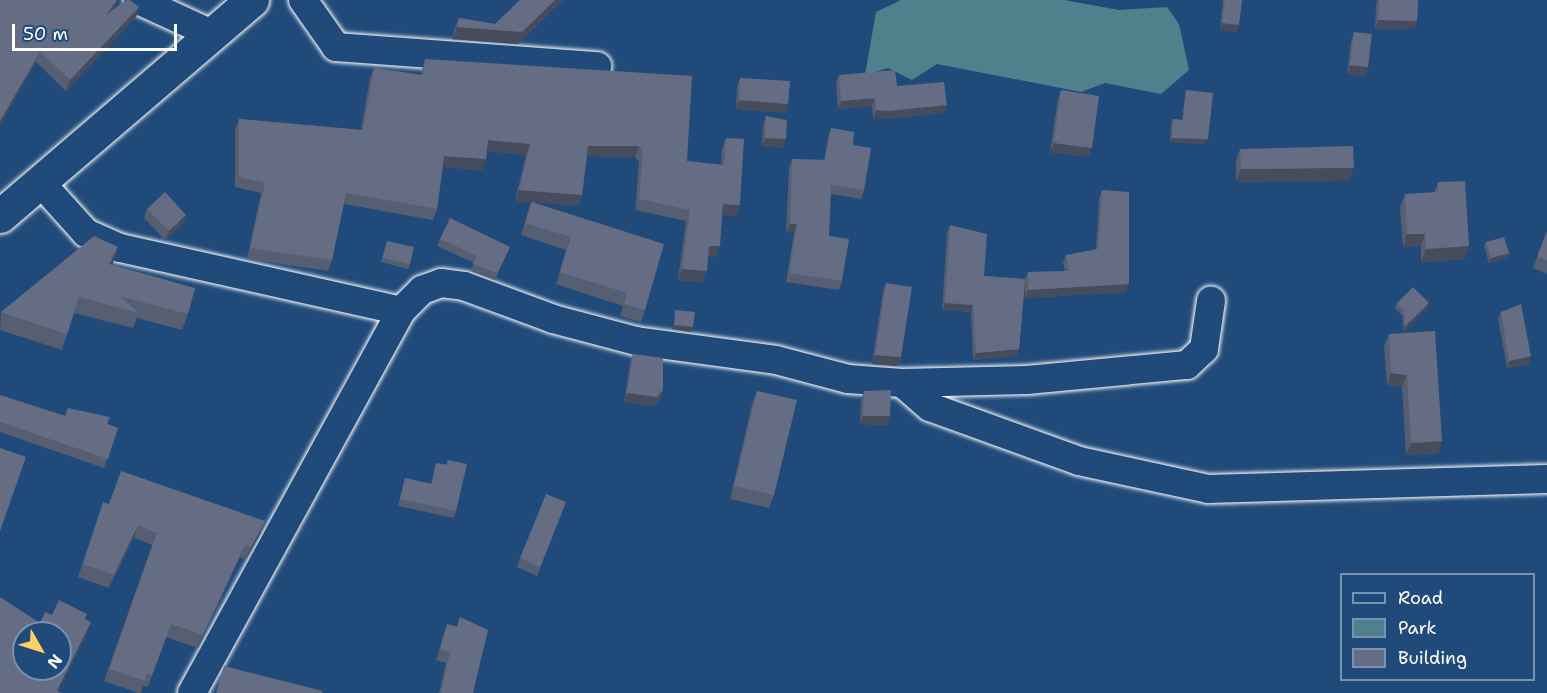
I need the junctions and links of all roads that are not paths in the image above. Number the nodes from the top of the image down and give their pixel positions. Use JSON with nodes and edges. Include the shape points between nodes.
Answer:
{"nodes":[{"id":1,"x":138,"y":0,"type":"edge"},
{"id":2,"x":252,"y":0,"type":"edge"},
{"id":3,"x":303,"y":0,"type":"edge"},
{"id":4,"x":212,"y":34,"type":"junction"},
{"id":5,"x":597,"y":66,"type":"dead end"},
{"id":6,"x":41,"y":183,"type":"junction"},
{"id":7,"x":0,"y":216,"type":"edge"},
{"id":8,"x":1211,"y":301,"type":"dead end"},
{"id":9,"x":401,"y":311,"type":"junction"},
{"id":10,"x":902,"y":383,"type":"junction"},
{"id":11,"x":1547,"y":479,"type":"edge"},
{"id":12,"x":192,"y":693,"type":"edge"}],
"edges":[{"from":1,"to":4,"type":"street"},
{"from":2,"to":4,"type":"main road"},
{"from":3,"to":5,"type":"street","via":[[336,47]]},
{"from":4,"to":6,"type":"main road"},
{"from":6,"to":7,"type":"main road"},
{"from":6,"to":9,"type":"street","via":[[86,233],[120,248]]},
{"from":8,"to":10,"type":"street","via":[[1204,349],[1187,365],[1027,380]]},
{"from":9,"to":10,"type":"street","via":[[422,290],[458,285],[553,319],[636,341],[776,360],[848,379]]},
{"from":9,"to":12,"type":"street"},
{"from":10,"to":11,"type":"street","via":[[930,407],[1079,461],[1208,489]]}]}
